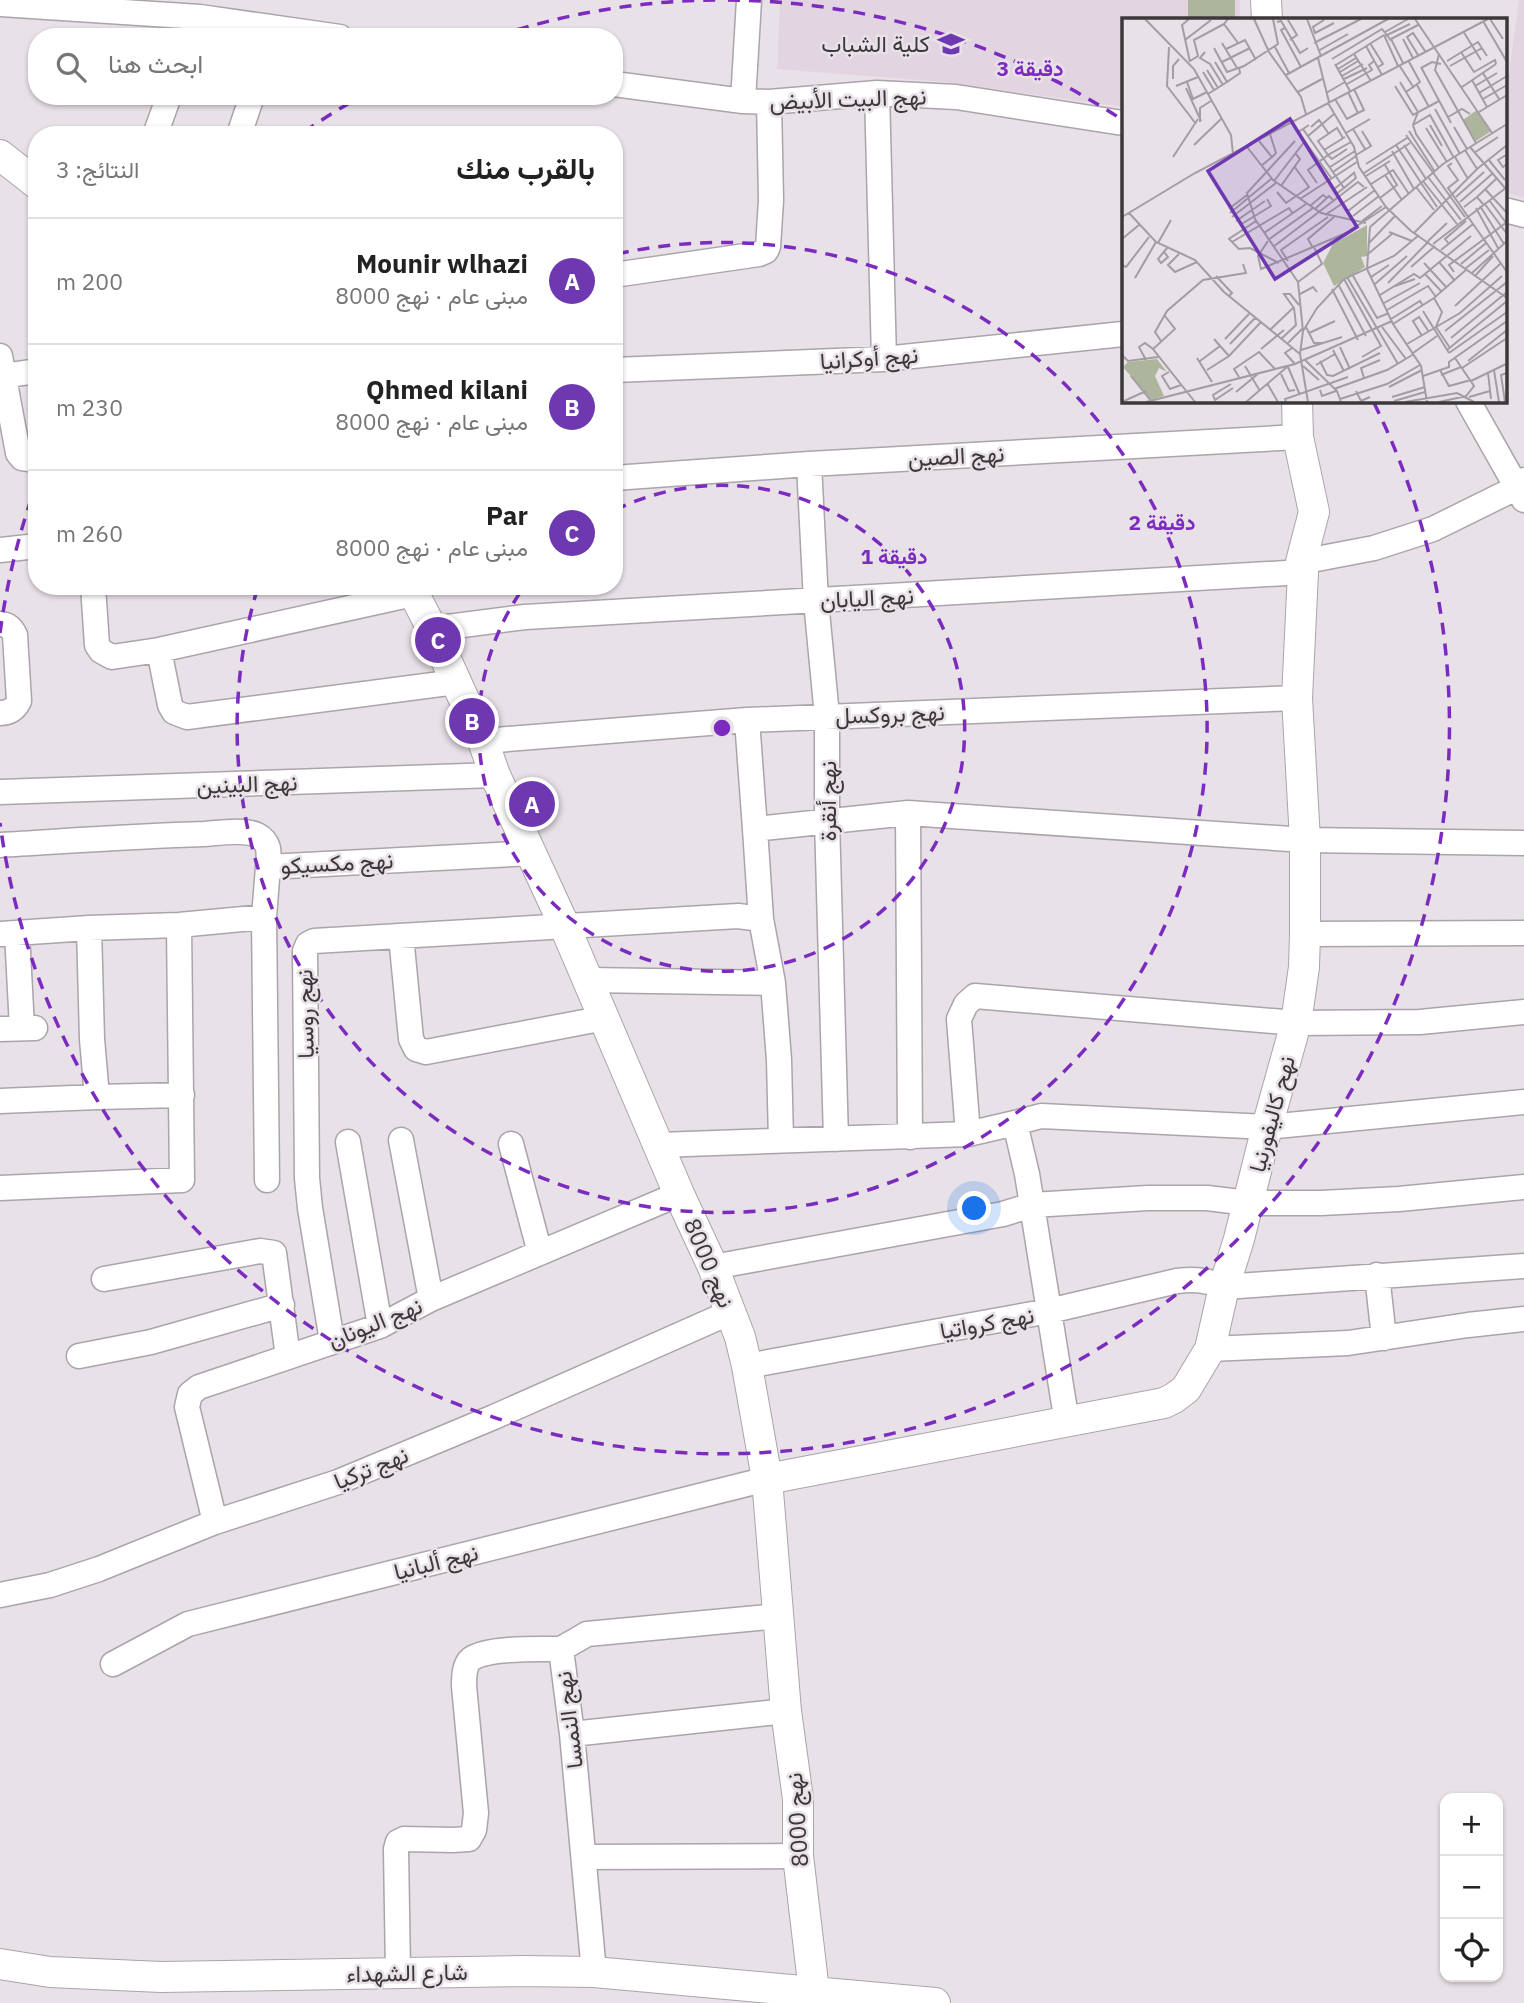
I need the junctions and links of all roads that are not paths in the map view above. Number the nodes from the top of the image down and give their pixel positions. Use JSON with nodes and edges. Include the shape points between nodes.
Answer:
{"nodes":[{"id":1,"x":749,"y":0,"type":"edge"},
{"id":2,"x":1266,"y":0,"type":"edge"},
{"id":3,"x":0,"y":4,"type":"edge"},
{"id":4,"x":1267,"y":18,"type":"edge"},
{"id":5,"x":196,"y":27,"type":"edge"},
{"id":6,"x":623,"y":85,"type":"edge"},
{"id":7,"x":877,"y":93,"type":"junction"},
{"id":8,"x":743,"y":101,"type":"junction"},
{"id":9,"x":769,"y":102,"type":"junction"},
{"id":10,"x":166,"y":105,"type":"edge"},
{"id":11,"x":249,"y":105,"type":"edge"},
{"id":12,"x":1122,"y":123,"type":"edge"},
{"id":13,"x":158,"y":126,"type":"edge"},
{"id":14,"x":242,"y":126,"type":"edge"},
{"id":15,"x":0,"y":155,"type":"edge"},
{"id":16,"x":28,"y":177,"type":"edge"},
{"id":17,"x":1506,"y":211,"type":"edge"},
{"id":18,"x":1524,"y":215,"type":"edge"},
{"id":19,"x":623,"y":274,"type":"edge"},
{"id":20,"x":1122,"y":334,"type":"edge"},
{"id":21,"x":884,"y":359,"type":"junction"},
{"id":22,"x":2,"y":366,"type":"edge"},
{"id":23,"x":28,"y":370,"type":"edge"},
{"id":24,"x":623,"y":370,"type":"edge"},
{"id":25,"x":1297,"y":402,"type":"edge"},
{"id":26,"x":1469,"y":402,"type":"edge"},
{"id":27,"x":5,"y":410,"type":"edge"},
{"id":28,"x":1298,"y":436,"type":"junction"},
{"id":29,"x":28,"y":458,"type":"edge"},
{"id":30,"x":809,"y":464,"type":"junction"},
{"id":31,"x":623,"y":477,"type":"edge"},
{"id":32,"x":1521,"y":490,"type":"edge"},
{"id":33,"x":28,"y":546,"type":"edge"},
{"id":34,"x":0,"y":550,"type":"edge"},
{"id":35,"x":1302,"y":567,"type":"junction"},
{"id":36,"x":94,"y":595,"type":"edge"},
{"id":37,"x":391,"y":595,"type":"edge"},
{"id":38,"x":415,"y":595,"type":"edge"},
{"id":39,"x":816,"y":601,"type":"junction"},
{"id":40,"x":0,"y":624,"type":"edge"},
{"id":41,"x":432,"y":629,"type":"junction"},
{"id":42,"x":159,"y":650,"type":"junction"},
{"id":43,"x":456,"y":682,"type":"junction"},
{"id":44,"x":1297,"y":698,"type":"junction"},
{"id":45,"x":0,"y":713,"type":"edge"},
{"id":46,"x":827,"y":716,"type":"junction"},
{"id":47,"x":747,"y":720,"type":"junction"},
{"id":48,"x":483,"y":741,"type":"junction"},
{"id":49,"x":495,"y":775,"type":"junction"},
{"id":50,"x":0,"y":792,"type":"edge"},
{"id":51,"x":908,"y":813,"type":"junction"},
{"id":52,"x":827,"y":820,"type":"junction"},
{"id":53,"x":755,"y":829,"type":"junction"},
{"id":54,"x":1305,"y":840,"type":"junction"},
{"id":55,"x":1524,"y":843,"type":"edge"},
{"id":56,"x":0,"y":845,"type":"edge"},
{"id":57,"x":532,"y":852,"type":"junction"},
{"id":58,"x":268,"y":867,"type":"junction"},
{"id":59,"x":264,"y":917,"type":"junction"},
{"id":60,"x":761,"y":919,"type":"junction"},
{"id":61,"x":179,"y":925,"type":"junction"},
{"id":62,"x":565,"y":927,"type":"junction"},
{"id":63,"x":89,"y":928,"type":"junction"},
{"id":64,"x":1524,"y":933,"type":"edge"},
{"id":65,"x":8,"y":934,"type":"edge"},
{"id":66,"x":1306,"y":934,"type":"junction"},
{"id":67,"x":401,"y":936,"type":"junction"},
{"id":68,"x":588,"y":980,"type":"junction"},
{"id":69,"x":774,"y":983,"type":"junction"},
{"id":70,"x":1524,"y":1012,"type":"edge"},
{"id":71,"x":605,"y":1018,"type":"junction"},
{"id":72,"x":1296,"y":1023,"type":"junction"},
{"id":73,"x":19,"y":1028,"type":"edge"},
{"id":74,"x":182,"y":1095,"type":"junction"},
{"id":75,"x":97,"y":1097,"type":"junction"},
{"id":76,"x":0,"y":1101,"type":"edge"},
{"id":77,"x":1524,"y":1102,"type":"edge"},
{"id":78,"x":1015,"y":1123,"type":"junction"},
{"id":79,"x":1266,"y":1127,"type":"junction"},
{"id":80,"x":968,"y":1134,"type":"junction"},
{"id":81,"x":911,"y":1137,"type":"junction"},
{"id":82,"x":836,"y":1139,"type":"junction"},
{"id":83,"x":401,"y":1140,"type":"dead end"},
{"id":84,"x":780,"y":1140,"type":"junction"},
{"id":85,"x":348,"y":1142,"type":"dead end"},
{"id":86,"x":511,"y":1144,"type":"dead end"},
{"id":87,"x":659,"y":1144,"type":"junction"},
{"id":88,"x":267,"y":1180,"type":"dead end"},
{"id":89,"x":1524,"y":1187,"type":"edge"},
{"id":90,"x":0,"y":1188,"type":"edge"},
{"id":91,"x":679,"y":1194,"type":"junction"},
{"id":92,"x":1248,"y":1203,"type":"junction"},
{"id":93,"x":1031,"y":1205,"type":"junction"},
{"id":94,"x":540,"y":1254,"type":"junction"},
{"id":95,"x":1524,"y":1266,"type":"edge"},
{"id":96,"x":713,"y":1267,"type":"junction"},
{"id":97,"x":1377,"y":1275,"type":"junction"},
{"id":98,"x":104,"y":1279,"type":"dead end"},
{"id":99,"x":1224,"y":1287,"type":"junction"},
{"id":100,"x":431,"y":1299,"type":"junction"},
{"id":101,"x":282,"y":1305,"type":"junction"},
{"id":102,"x":1049,"y":1311,"type":"junction"},
{"id":103,"x":731,"y":1312,"type":"junction"},
{"id":104,"x":1524,"y":1319,"type":"edge"},
{"id":105,"x":380,"y":1326,"type":"junction"},
{"id":106,"x":1384,"y":1338,"type":"junction"},
{"id":107,"x":332,"y":1341,"type":"junction"},
{"id":108,"x":1210,"y":1349,"type":"junction"},
{"id":109,"x":79,"y":1356,"type":"dead end"},
{"id":110,"x":288,"y":1357,"type":"junction"},
{"id":111,"x":747,"y":1366,"type":"junction"},
{"id":112,"x":1067,"y":1423,"type":"junction"},
{"id":113,"x":767,"y":1479,"type":"junction"},
{"id":114,"x":215,"y":1522,"type":"junction"},
{"id":115,"x":0,"y":1595,"type":"edge"},
{"id":116,"x":779,"y":1616,"type":"junction"},
{"id":117,"x":561,"y":1649,"type":"junction"},
{"id":118,"x":113,"y":1664,"type":"dead end"},
{"id":119,"x":786,"y":1711,"type":"junction"},
{"id":120,"x":572,"y":1734,"type":"junction"},
{"id":121,"x":798,"y":1856,"type":"junction"},
{"id":122,"x":584,"y":1857,"type":"junction"},
{"id":123,"x":0,"y":1965,"type":"edge"},
{"id":124,"x":594,"y":1972,"type":"junction"},
{"id":125,"x":398,"y":1973,"type":"junction"},
{"id":126,"x":814,"y":1992,"type":"junction"},
{"id":127,"x":935,"y":2003,"type":"edge"}],
"edges":[{"from":1,"to":8,"type":"street"},
{"from":2,"to":4,"type":"street"},
{"from":3,"to":5,"type":"street"},
{"from":6,"to":8,"type":"street","name":"نهج البيت الأبيض"},
{"from":7,"to":9,"type":"street","name":"نهج البيت الأبيض"},
{"from":7,"to":12,"type":"street","name":"نهج البيت الأبيض","via":[[956,97]]},
{"from":7,"to":21,"type":"street"},
{"from":8,"to":9,"type":"street","name":"نهج البيت الأبيض"},
{"from":9,"to":19,"type":"street","via":[[771,200],[766,251]]},
{"from":10,"to":13,"type":"street"},
{"from":11,"to":14,"type":"street"},
{"from":15,"to":16,"type":"street"},
{"from":17,"to":18,"type":"street"},
{"from":20,"to":21,"type":"street","name":"نهج أوكرانيا"},
{"from":21,"to":24,"type":"street","name":"نهج أوكرانيا"},
{"from":22,"to":23,"type":"street"},
{"from":22,"to":27,"type":"street"},
{"from":25,"to":28,"type":"street","name":"نهح كاليفورنيا"},
{"from":26,"to":32,"type":"street"},
{"from":27,"to":29,"type":"street","via":[[18,453]]},
{"from":28,"to":30,"type":"street","name":"نهج الصين"},
{"from":28,"to":35,"type":"street","name":"نهح كاليفورنيا","via":[[1314,512]]},
{"from":30,"to":31,"type":"street","name":"نهج الصين"},
{"from":30,"to":39,"type":"street","name":"نهج أنقرة"},
{"from":32,"to":35,"type":"street","name":"نهج اليابان","via":[[1433,528]]},
{"from":33,"to":34,"type":"street"},
{"from":35,"to":39,"type":"street","name":"نهج اليابان"},
{"from":35,"to":44,"type":"street","name":"نهح كاليفورنيا"},
{"from":36,"to":42,"type":"street","via":[[101,651],[113,657]]},
{"from":37,"to":42,"type":"street"},
{"from":38,"to":41,"type":"street","name":"نهج 8000"},
{"from":39,"to":41,"type":"street","name":"نهج اليابان","via":[[525,617]]},
{"from":39,"to":46,"type":"street","name":"نهج أنقرة"},
{"from":40,"to":45,"type":"street","via":[[12,628],[15,635],[19,701],[11,711]]},
{"from":41,"to":43,"type":"street","name":"نهج 8000"},
{"from":42,"to":43,"type":"street","via":[[170,705],[187,717]]},
{"from":43,"to":48,"type":"street","name":"نهج 8000"},
{"from":44,"to":46,"type":"street","name":"نهج بروكسل"},
{"from":44,"to":54,"type":"street","name":"نهح كاليفورنيا"},
{"from":46,"to":47,"type":"street","name":"نهج بروكسل"},
{"from":46,"to":52,"type":"street","name":"نهج أنقرة"},
{"from":47,"to":48,"type":"street","name":"نهج بروكسل"},
{"from":47,"to":53,"type":"street"},
{"from":48,"to":49,"type":"street","name":"نهج 8000"},
{"from":49,"to":50,"type":"street","name":"نهج البينين"},
{"from":49,"to":57,"type":"street","name":"نهج 8000"},
{"from":51,"to":52,"type":"street"},
{"from":51,"to":54,"type":"street"},
{"from":51,"to":81,"type":"street"},
{"from":52,"to":53,"type":"street"},
{"from":52,"to":82,"type":"street","name":"نهج أنقرة"},
{"from":53,"to":60,"type":"street"},
{"from":54,"to":55,"type":"street"},
{"from":54,"to":66,"type":"street","name":"نهح كاليفورنيا"},
{"from":56,"to":58,"type":"street","name":"نهج مكسيكو","via":[[254,833],[269,847]]},
{"from":57,"to":58,"type":"street","name":"نهج مكسيكو"},
{"from":57,"to":62,"type":"street","name":"نهج 8000"},
{"from":58,"to":59,"type":"street"},
{"from":59,"to":61,"type":"street"},
{"from":59,"to":88,"type":"street"},
{"from":60,"to":62,"type":"street","name":"نهج روسيا","via":[[738,916]]},
{"from":60,"to":69,"type":"street"},
{"from":61,"to":63,"type":"street"},
{"from":61,"to":74,"type":"street"},
{"from":62,"to":67,"type":"street","name":"نهج روسيا"},
{"from":62,"to":68,"type":"street","name":"نهج 8000"},
{"from":63,"to":65,"type":"street"},
{"from":63,"to":75,"type":"street"},
{"from":64,"to":66,"type":"street"},
{"from":65,"to":73,"type":"street"},
{"from":66,"to":72,"type":"street","name":"نهح كاليفورنيا"},
{"from":67,"to":71,"type":"street","via":[[411,1039],[416,1049],[426,1052]]},
{"from":67,"to":107,"type":"street","name":"نهج روسيا","via":[[314,941],[305,951],[307,1178]]},
{"from":68,"to":69,"type":"street"},
{"from":68,"to":71,"type":"street","name":"نهج 8000"},
{"from":69,"to":84,"type":"street"},
{"from":70,"to":72,"type":"street","via":[[1420,1022]]},
{"from":71,"to":87,"type":"street","name":"نهج 8000"},
{"from":72,"to":79,"type":"street","name":"نهح كاليفورنيا"},
{"from":72,"to":80,"type":"street","via":[[975,996],[959,1019]]},
{"from":74,"to":75,"type":"street"},
{"from":74,"to":90,"type":"street","via":[[182,1180]]},
{"from":75,"to":76,"type":"street"},
{"from":77,"to":79,"type":"street"},
{"from":78,"to":79,"type":"street","via":[[1041,1116]]},
{"from":78,"to":80,"type":"street"},
{"from":78,"to":93,"type":"street"},
{"from":79,"to":92,"type":"street","name":"نهح كاليفورنيا"},
{"from":80,"to":81,"type":"street"},
{"from":81,"to":82,"type":"street"},
{"from":82,"to":84,"type":"street"},
{"from":83,"to":100,"type":"street"},
{"from":84,"to":87,"type":"street"},
{"from":85,"to":105,"type":"street"},
{"from":86,"to":94,"type":"street"},
{"from":87,"to":91,"type":"street","name":"نهج 8000"},
{"from":89,"to":92,"type":"street","via":[[1399,1199]]},
{"from":91,"to":94,"type":"street","name":"نهج اليونان"},
{"from":91,"to":96,"type":"street","name":"نهج 8000"},
{"from":92,"to":93,"type":"street","via":[[1148,1198]]},
{"from":92,"to":99,"type":"street","name":"نهح كاليفورنيا"},
{"from":93,"to":96,"type":"street"},
{"from":93,"to":102,"type":"street"},
{"from":94,"to":100,"type":"street","name":"نهج اليونان"},
{"from":95,"to":97,"type":"street","name":"نهج كرواتيا"},
{"from":96,"to":103,"type":"street","name":"نهج 8000"},
{"from":97,"to":99,"type":"street","name":"نهج كرواتيا"},
{"from":97,"to":106,"type":"street"},
{"from":98,"to":101,"type":"street","via":[[268,1251],[274,1253]]},
{"from":99,"to":102,"type":"street","name":"نهج كرواتيا","via":[[1211,1281],[1177,1281]]},
{"from":99,"to":108,"type":"street","name":"نهح كاليفورنيا"},
{"from":100,"to":105,"type":"street","name":"نهج اليونان"},
{"from":101,"to":109,"type":"street","via":[[151,1342]]},
{"from":101,"to":110,"type":"street"},
{"from":102,"to":111,"type":"street","name":"نهج كرواتيا"},
{"from":102,"to":112,"type":"street"},
{"from":103,"to":111,"type":"street","name":"نهج 8000"},
{"from":103,"to":114,"type":"street","name":"نهج تركيا","via":[[338,1482]]},
{"from":104,"to":106,"type":"street"},
{"from":105,"to":107,"type":"street","name":"نهج اليونان"},
{"from":106,"to":108,"type":"street"},
{"from":107,"to":110,"type":"street","name":"نهج اليونان"},
{"from":108,"to":112,"type":"street","name":"نهح كاليفورنيا","via":[[1186,1389],[1174,1398]]},
{"from":110,"to":114,"type":"street","name":"نهج اليونان","via":[[190,1394],[187,1407]]},
{"from":111,"to":113,"type":"street","name":"نهج 8000"},
{"from":112,"to":113,"type":"street","name":"نهح كاليفورنيا"},
{"from":113,"to":116,"type":"street","name":"نهج 8000"},
{"from":113,"to":118,"type":"street","name":"نهج ألبانيا","via":[[198,1621]]},
{"from":114,"to":115,"type":"street","name":"نهج تركيا","via":[[99,1569]]},
{"from":116,"to":117,"type":"street","name":"نهج النمسا","via":[[587,1634]]},
{"from":116,"to":119,"type":"street","name":"نهج 8000"},
{"from":117,"to":120,"type":"street","name":"نهج النمسا"},
{"from":117,"to":125,"type":"street","via":[[521,1649],[470,1660],[464,1686],[474,1830],[469,1839],[398,1842]]},
{"from":119,"to":120,"type":"street"},
{"from":119,"to":121,"type":"street","name":"نهج 8000","via":[[798,1799]]},
{"from":120,"to":122,"type":"street","name":"نهج النمسا"},
{"from":121,"to":122,"type":"street"},
{"from":121,"to":126,"type":"street","name":"نهج 8000"},
{"from":122,"to":124,"type":"street","name":"نهج النمسا"},
{"from":123,"to":125,"type":"street","name":"شارع الشهداء","via":[[149,1977]]},
{"from":124,"to":125,"type":"street","name":"شارع الشهداء"},
{"from":124,"to":126,"type":"street","name":"شارع الشهداء"},
{"from":126,"to":127,"type":"street","name":"شارع الشهداء"}]}
